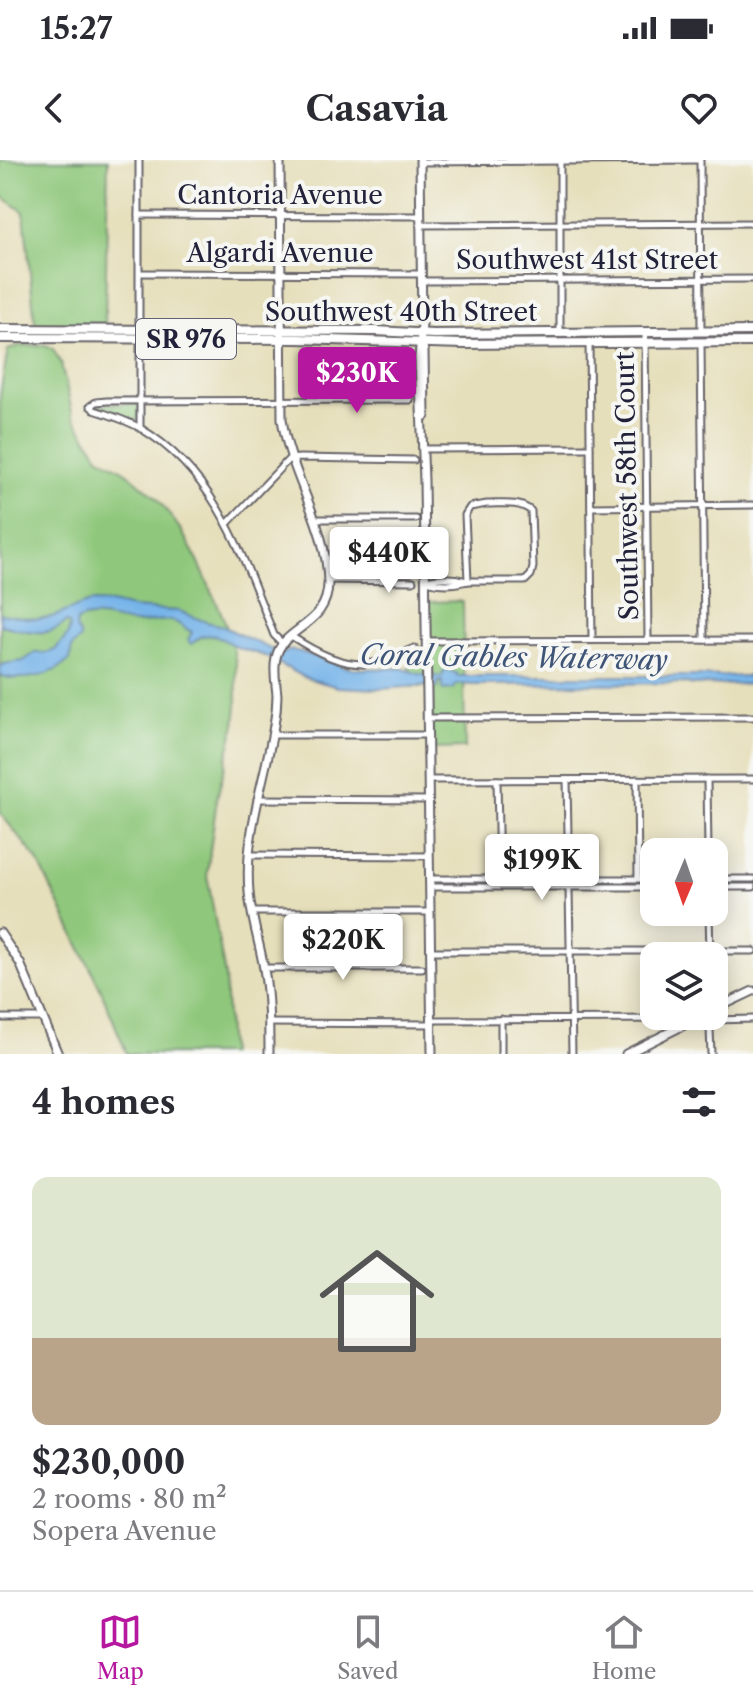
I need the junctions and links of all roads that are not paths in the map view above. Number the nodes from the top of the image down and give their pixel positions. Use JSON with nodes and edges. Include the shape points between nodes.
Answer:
{"nodes":[{"id":1,"x":139,"y":160,"type":"edge"},
{"id":2,"x":280,"y":160,"type":"edge"},
{"id":3,"x":700,"y":160,"type":"edge"},
{"id":4,"x":420,"y":161,"type":"edge"},
{"id":5,"x":560,"y":161,"type":"edge"},
{"id":6,"x":139,"y":215,"type":"junction"},
{"id":7,"x":280,"y":215,"type":"junction"},
{"id":8,"x":420,"y":220,"type":"junction"},
{"id":9,"x":753,"y":223,"type":"edge"},
{"id":10,"x":701,"y":224,"type":"junction"},
{"id":11,"x":561,"y":225,"type":"junction"},
{"id":12,"x":140,"y":273,"type":"junction"},
{"id":13,"x":280,"y":273,"type":"junction"},
{"id":14,"x":421,"y":278,"type":"junction"},
{"id":15,"x":753,"y":279,"type":"edge"},
{"id":16,"x":560,"y":280,"type":"junction"},
{"id":17,"x":701,"y":280,"type":"junction"},
{"id":18,"x":0,"y":329,"type":"edge"},
{"id":19,"x":753,"y":331,"type":"edge"},
{"id":20,"x":589,"y":332,"type":"junction"},
{"id":21,"x":645,"y":332,"type":"junction"},
{"id":22,"x":701,"y":332,"type":"junction"},
{"id":23,"x":712,"y":332,"type":"junction"},
{"id":24,"x":535,"y":333,"type":"junction"},
{"id":25,"x":560,"y":333,"type":"junction"},
{"id":26,"x":280,"y":335,"type":"junction"},
{"id":27,"x":0,"y":338,"type":"edge"},
{"id":28,"x":139,"y":338,"type":"junction"},
{"id":29,"x":422,"y":338,"type":"junction"},
{"id":30,"x":753,"y":342,"type":"edge"},
{"id":31,"x":645,"y":343,"type":"junction"},
{"id":32,"x":701,"y":343,"type":"junction"},
{"id":33,"x":525,"y":344,"type":"junction"},
{"id":34,"x":589,"y":344,"type":"junction"},
{"id":35,"x":410,"y":400,"type":"dead end"},
{"id":36,"x":140,"y":401,"type":"junction"},
{"id":37,"x":282,"y":401,"type":"junction"},
{"id":38,"x":140,"y":428,"type":"junction"},
{"id":39,"x":590,"y":448,"type":"junction"},
{"id":40,"x":422,"y":449,"type":"junction"},
{"id":41,"x":292,"y":459,"type":"junction"},
{"id":42,"x":414,"y":460,"type":"dead end"},
{"id":43,"x":753,"y":505,"type":"edge"},
{"id":44,"x":647,"y":506,"type":"junction"},
{"id":45,"x":703,"y":506,"type":"junction"},
{"id":46,"x":591,"y":507,"type":"junction"},
{"id":47,"x":314,"y":519,"type":"junction"},
{"id":48,"x":416,"y":519,"type":"dead end"},
{"id":49,"x":227,"y":524,"type":"junction"},
{"id":50,"x":328,"y":580,"type":"junction"},
{"id":51,"x":425,"y":580,"type":"junction"},
{"id":52,"x":413,"y":581,"type":"dead end"},
{"id":53,"x":468,"y":581,"type":"junction"},
{"id":54,"x":291,"y":636,"type":"junction"},
{"id":55,"x":592,"y":640,"type":"junction"},
{"id":56,"x":648,"y":640,"type":"junction"},
{"id":57,"x":704,"y":640,"type":"junction"},
{"id":58,"x":753,"y":640,"type":"edge"},
{"id":59,"x":425,"y":641,"type":"junction"},
{"id":60,"x":280,"y":647,"type":"junction"},
{"id":61,"x":414,"y":648,"type":"dead end"},
{"id":62,"x":753,"y":717,"type":"edge"},
{"id":63,"x":427,"y":718,"type":"junction"},
{"id":64,"x":272,"y":735,"type":"junction"},
{"id":65,"x":427,"y":735,"type":"junction"},
{"id":66,"x":637,"y":779,"type":"junction"},
{"id":67,"x":707,"y":779,"type":"junction"},
{"id":68,"x":753,"y":779,"type":"edge"},
{"id":69,"x":427,"y":780,"type":"junction"},
{"id":70,"x":497,"y":780,"type":"junction"},
{"id":71,"x":567,"y":780,"type":"junction"},
{"id":72,"x":257,"y":799,"type":"junction"},
{"id":73,"x":428,"y":800,"type":"junction"},
{"id":74,"x":708,"y":838,"type":"edge"},
{"id":75,"x":249,"y":855,"type":"junction"},
{"id":76,"x":429,"y":856,"type":"junction"},
{"id":77,"x":499,"y":879,"type":"junction"},
{"id":78,"x":638,"y":879,"type":"joint"},
{"id":79,"x":728,"y":879,"type":"edge"},
{"id":80,"x":753,"y":879,"type":"edge"},
{"id":81,"x":569,"y":880,"type":"junction"},
{"id":82,"x":429,"y":883,"type":"junction"},
{"id":83,"x":640,"y":887,"type":"edge"},
{"id":84,"x":728,"y":887,"type":"edge"},
{"id":85,"x":753,"y":887,"type":"edge"},
{"id":86,"x":569,"y":888,"type":"junction"},
{"id":87,"x":252,"y":912,"type":"junction"},
{"id":88,"x":429,"y":912,"type":"junction"},
{"id":89,"x":0,"y":933,"type":"edge"},
{"id":90,"x":6,"y":948,"type":"edge"},
{"id":91,"x":430,"y":951,"type":"junction"},
{"id":92,"x":570,"y":951,"type":"junction"},
{"id":93,"x":753,"y":951,"type":"edge"},
{"id":94,"x":640,"y":952,"type":"edge"},
{"id":95,"x":728,"y":953,"type":"edge"},
{"id":96,"x":264,"y":968,"type":"junction"},
{"id":97,"x":422,"y":968,"type":"dead end"},
{"id":98,"x":753,"y":991,"type":"edge"},
{"id":99,"x":728,"y":1004,"type":"edge"},
{"id":100,"x":0,"y":1018,"type":"edge"},
{"id":101,"x":43,"y":1018,"type":"junction"},
{"id":102,"x":501,"y":1019,"type":"junction"},
{"id":103,"x":571,"y":1019,"type":"junction"},
{"id":104,"x":640,"y":1019,"type":"edge"},
{"id":105,"x":728,"y":1019,"type":"edge"},
{"id":106,"x":753,"y":1019,"type":"edge"},
{"id":107,"x":431,"y":1022,"type":"junction"},
{"id":108,"x":269,"y":1023,"type":"junction"},
{"id":109,"x":675,"y":1030,"type":"edge"},
{"id":110,"x":710,"y":1030,"type":"edge"},
{"id":111,"x":58,"y":1054,"type":"edge"},
{"id":112,"x":269,"y":1054,"type":"edge"},
{"id":113,"x":432,"y":1054,"type":"edge"},
{"id":114,"x":501,"y":1054,"type":"edge"},
{"id":115,"x":572,"y":1054,"type":"edge"},
{"id":116,"x":626,"y":1054,"type":"edge"},
{"id":117,"x":711,"y":1054,"type":"edge"}],
"edges":[{"from":1,"to":6,"type":"street"},
{"from":2,"to":7,"type":"street"},
{"from":3,"to":5,"type":"street"},
{"from":3,"to":10,"type":"street"},
{"from":4,"to":5,"type":"street"},
{"from":4,"to":8,"type":"street"},
{"from":5,"to":11,"type":"street"},
{"from":6,"to":7,"type":"street","name":"Cantoria Avenue"},
{"from":6,"to":12,"type":"street"},
{"from":7,"to":8,"type":"street","name":"Cantoria Avenue"},
{"from":7,"to":13,"type":"street"},
{"from":8,"to":11,"type":"street","name":"Cantoria Avenue"},
{"from":8,"to":14,"type":"street"},
{"from":9,"to":10,"type":"street","name":"Cantoria Avenue"},
{"from":10,"to":11,"type":"street","name":"Cantoria Avenue"},
{"from":10,"to":17,"type":"street"},
{"from":11,"to":16,"type":"street"},
{"from":12,"to":13,"type":"street","name":"Algardi Avenue"},
{"from":12,"to":28,"type":"street"},
{"from":13,"to":14,"type":"street","name":"Algardi Avenue"},
{"from":13,"to":26,"type":"street"},
{"from":14,"to":16,"type":"street","name":"Southwest 41st Street"},
{"from":14,"to":29,"type":"street"},
{"from":15,"to":17,"type":"street","name":"Southwest 41st Street"},
{"from":16,"to":17,"type":"street","name":"Southwest 41st Street"},
{"from":16,"to":25,"type":"street"},
{"from":17,"to":22,"type":"street"},
{"from":18,"to":28,"type":"main road","name":"Southwest 40th Street","number":"SR 976"},
{"from":19,"to":23,"type":"main road","name":"Southwest 40th Street","number":"SR 976"},
{"from":20,"to":21,"type":"main road","name":"Southwest 40th Street","number":"SR 976"},
{"from":20,"to":25,"type":"main road","name":"Southwest 40th Street","number":"SR 976"},
{"from":20,"to":34,"type":"street"},
{"from":21,"to":22,"type":"main road","name":"Southwest 40th Street","number":"SR 976"},
{"from":21,"to":31,"type":"street","name":"Southwest 58th Court"},
{"from":22,"to":23,"type":"main road","name":"Southwest 40th Street","number":"SR 976"},
{"from":23,"to":32,"type":"main road"},
{"from":24,"to":25,"type":"main road","name":"Southwest 40th Street","number":"SR 976"},
{"from":24,"to":29,"type":"main road","name":"Southwest 40th Street","number":"SR 976"},
{"from":24,"to":33,"type":"main road"},
{"from":26,"to":28,"type":"main road","name":"Southwest 40th Street","number":"SR 976"},
{"from":26,"to":29,"type":"main road","name":"Southwest 40th Street","number":"SR 976"},
{"from":26,"to":37,"type":"street"},
{"from":27,"to":28,"type":"main road","name":"Southwest 40th Street","number":"SR 976"},
{"from":28,"to":36,"type":"street"},
{"from":29,"to":33,"type":"main road","name":"Southwest 40th Street","number":"SR 976"},
{"from":29,"to":40,"type":"street"},
{"from":30,"to":32,"type":"main road","name":"Southwest 40th Street","number":"SR 976"},
{"from":31,"to":32,"type":"main road","name":"Southwest 40th Street","number":"SR 976"},
{"from":31,"to":34,"type":"main road","name":"Southwest 40th Street","number":"SR 976"},
{"from":31,"to":44,"type":"street","name":"Southwest 58th Court"},
{"from":32,"to":45,"type":"street"},
{"from":33,"to":34,"type":"main road","name":"Southwest 40th Street","number":"SR 976"},
{"from":34,"to":39,"type":"street"},
{"from":35,"to":37,"type":"street"},
{"from":36,"to":37,"type":"street"},
{"from":36,"to":38,"type":"street"},
{"from":36,"to":38,"type":"street","via":[[98,401],[90,406]]},
{"from":37,"to":41,"type":"street"},
{"from":38,"to":49,"type":"street","via":[[195,475]]},
{"from":39,"to":40,"type":"street"},
{"from":39,"to":46,"type":"street"},
{"from":40,"to":51,"type":"street"},
{"from":41,"to":42,"type":"street"},
{"from":41,"to":47,"type":"street"},
{"from":41,"to":49,"type":"street"},
{"from":43,"to":45,"type":"street"},
{"from":44,"to":45,"type":"street"},
{"from":44,"to":46,"type":"street"},
{"from":44,"to":56,"type":"street","name":"Southwest 58th Court"},
{"from":45,"to":57,"type":"street"},
{"from":46,"to":55,"type":"street"},
{"from":47,"to":48,"type":"street"},
{"from":47,"to":50,"type":"street"},
{"from":49,"to":60,"type":"street"},
{"from":50,"to":52,"type":"street"},
{"from":50,"to":54,"type":"street","via":[[317,615]]},
{"from":51,"to":53,"type":"street"},
{"from":51,"to":59,"type":"street"},
{"from":53,"to":53,"type":"street","via":[[529,578],[529,508],[469,508],[464,519]]},
{"from":54,"to":60,"type":"street"},
{"from":54,"to":61,"type":"street","via":[[355,664]]},
{"from":55,"to":56,"type":"street"},
{"from":55,"to":59,"type":"street"},
{"from":56,"to":57,"type":"street"},
{"from":57,"to":58,"type":"street"},
{"from":59,"to":63,"type":"street"},
{"from":60,"to":64,"type":"street"},
{"from":62,"to":63,"type":"street"},
{"from":63,"to":65,"type":"street"},
{"from":64,"to":65,"type":"street"},
{"from":64,"to":72,"type":"street"},
{"from":65,"to":69,"type":"street"},
{"from":66,"to":67,"type":"street"},
{"from":66,"to":71,"type":"street"},
{"from":66,"to":78,"type":"street"},
{"from":67,"to":68,"type":"street"},
{"from":67,"to":74,"type":"street"},
{"from":69,"to":70,"type":"street"},
{"from":69,"to":73,"type":"street"},
{"from":70,"to":71,"type":"street"},
{"from":70,"to":77,"type":"street"},
{"from":71,"to":81,"type":"street"},
{"from":72,"to":73,"type":"street"},
{"from":72,"to":75,"type":"street"},
{"from":73,"to":76,"type":"street"},
{"from":75,"to":76,"type":"street"},
{"from":75,"to":87,"type":"street"},
{"from":76,"to":82,"type":"street"},
{"from":77,"to":81,"type":"street"},
{"from":77,"to":82,"type":"street"},
{"from":78,"to":81,"type":"street"},
{"from":79,"to":80,"type":"street"},
{"from":81,"to":86,"type":"street"},
{"from":82,"to":86,"type":"street"},
{"from":82,"to":88,"type":"street"},
{"from":83,"to":86,"type":"street"},
{"from":84,"to":85,"type":"street"},
{"from":86,"to":92,"type":"street"},
{"from":87,"to":88,"type":"street"},
{"from":87,"to":96,"type":"street"},
{"from":88,"to":91,"type":"street"},
{"from":89,"to":90,"type":"street"},
{"from":90,"to":101,"type":"street","via":[[23,971]]},
{"from":91,"to":92,"type":"street"},
{"from":91,"to":107,"type":"street"},
{"from":92,"to":94,"type":"street"},
{"from":92,"to":103,"type":"street"},
{"from":93,"to":95,"type":"street"},
{"from":96,"to":97,"type":"street"},
{"from":96,"to":108,"type":"street"},
{"from":98,"to":99,"type":"street"},
{"from":100,"to":101,"type":"street"},
{"from":101,"to":111,"type":"street"},
{"from":102,"to":103,"type":"street"},
{"from":102,"to":107,"type":"street"},
{"from":102,"to":114,"type":"street"},
{"from":103,"to":104,"type":"street"},
{"from":103,"to":115,"type":"street"},
{"from":105,"to":106,"type":"street"},
{"from":107,"to":108,"type":"street"},
{"from":107,"to":113,"type":"street"},
{"from":108,"to":112,"type":"street"},
{"from":109,"to":116,"type":"street"},
{"from":110,"to":117,"type":"street"}]}
